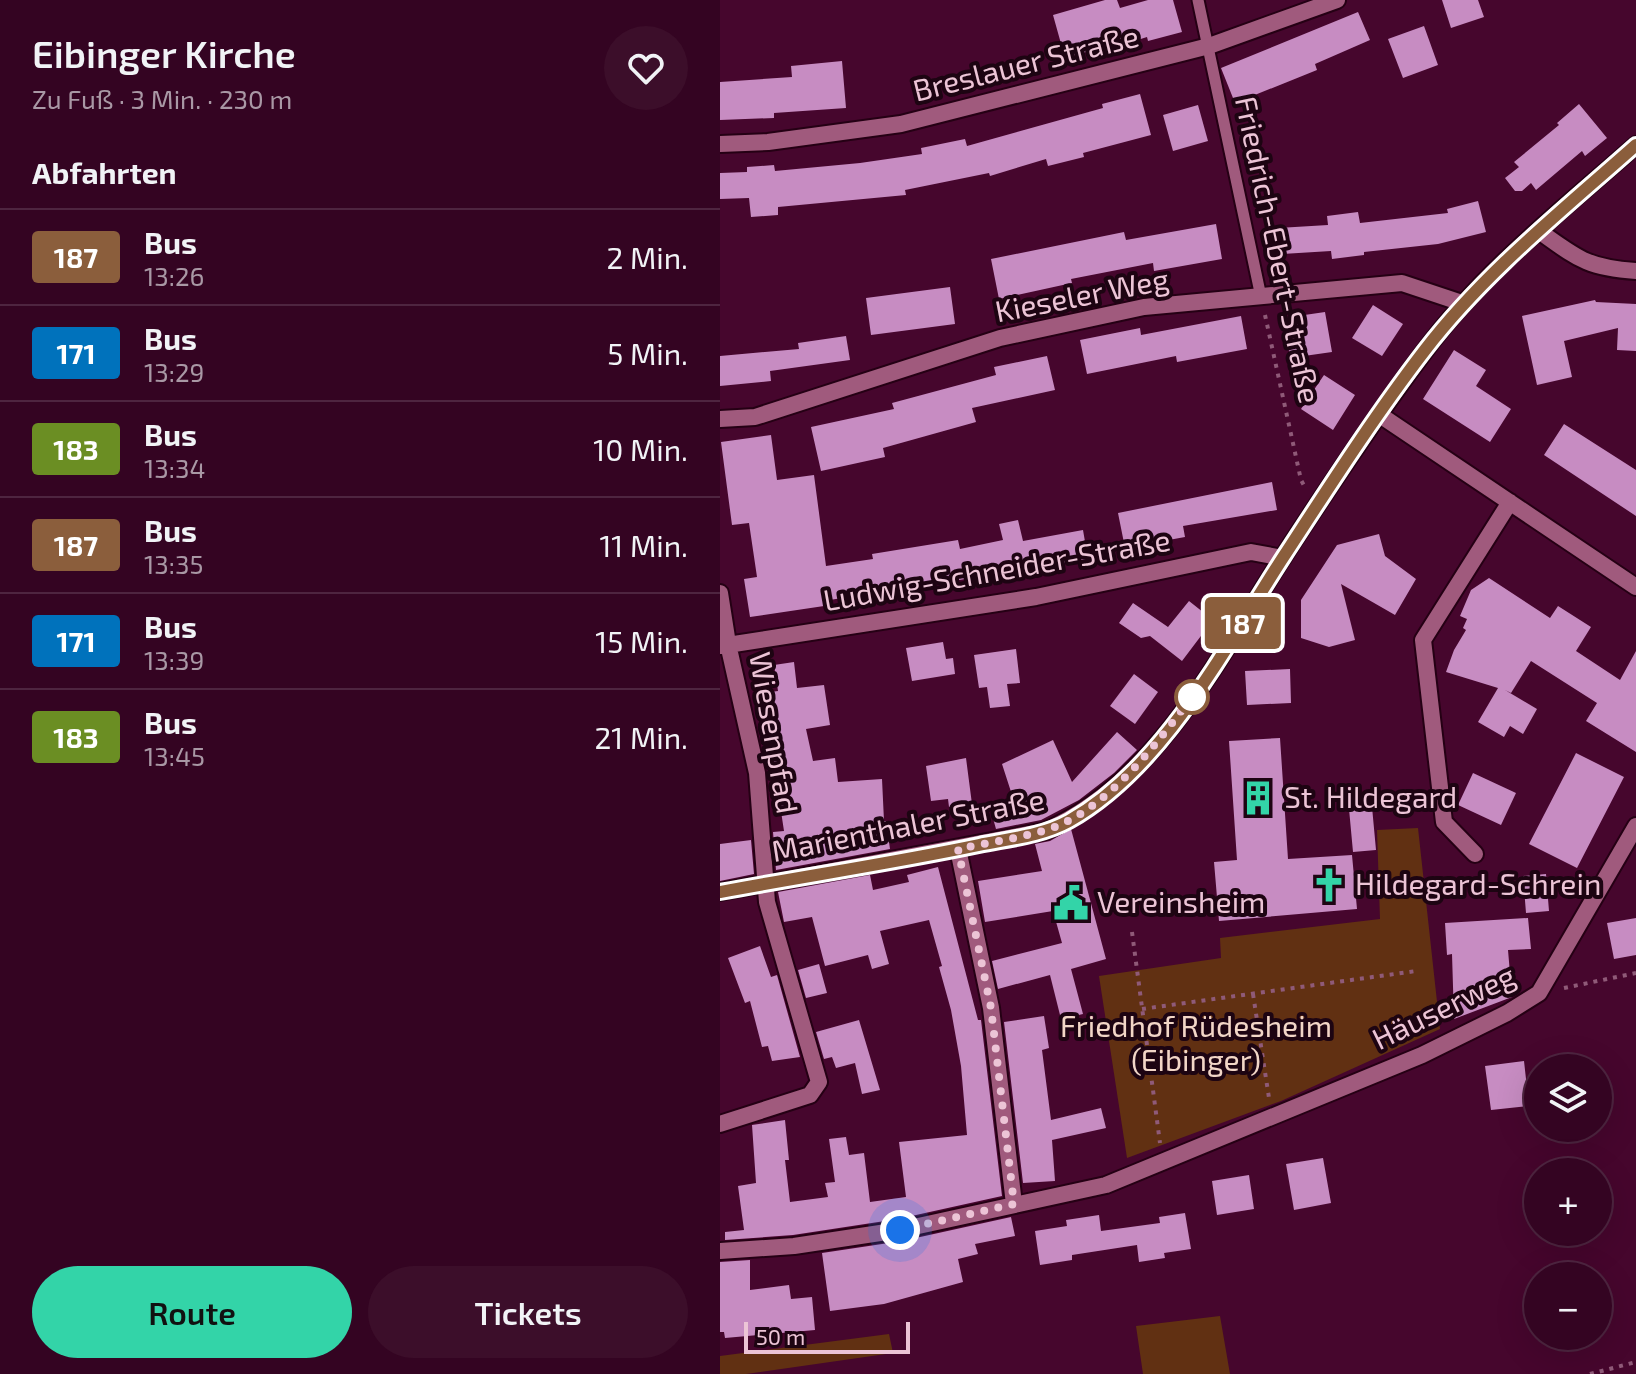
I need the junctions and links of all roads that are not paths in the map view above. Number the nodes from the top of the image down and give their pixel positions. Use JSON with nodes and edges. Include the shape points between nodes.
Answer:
{"nodes":[{"id":1,"x":1198,"y":0,"type":"edge"},
{"id":2,"x":1337,"y":0,"type":"edge"},
{"id":3,"x":1209,"y":46,"type":"junction"},
{"id":4,"x":720,"y":144,"type":"edge"},
{"id":5,"x":1636,"y":145,"type":"edge"},
{"id":6,"x":1539,"y":231,"type":"junction"},
{"id":7,"x":1636,"y":271,"type":"edge"},
{"id":8,"x":1261,"y":297,"type":"junction"},
{"id":9,"x":1462,"y":303,"type":"junction"},
{"id":10,"x":1380,"y":415,"type":"junction"},
{"id":11,"x":720,"y":419,"type":"edge"},
{"id":12,"x":1510,"y":502,"type":"junction"},
{"id":13,"x":1283,"y":558,"type":"junction"},
{"id":14,"x":1636,"y":587,"type":"edge"},
{"id":15,"x":720,"y":593,"type":"edge"},
{"id":16,"x":724,"y":645,"type":"edge"},
{"id":17,"x":1636,"y":826,"type":"edge"},
{"id":18,"x":958,"y":849,"type":"junction"},
{"id":19,"x":1475,"y":854,"type":"dead end"},
{"id":20,"x":766,"y":883,"type":"junction"},
{"id":21,"x":720,"y":892,"type":"edge"},
{"id":22,"x":720,"y":1124,"type":"edge"},
{"id":23,"x":1014,"y":1204,"type":"junction"},
{"id":24,"x":720,"y":1251,"type":"edge"}],
"edges":[{"from":1,"to":3,"type":"lane","name":"Friedrich-Ebert-Straße"},
{"from":2,"to":3,"type":"street","name":"Breslauer Straße"},
{"from":3,"to":4,"type":"street","name":"Breslauer Straße","via":[[901,124]]},
{"from":3,"to":8,"type":"lane","name":"Friedrich-Ebert-Straße"},
{"from":5,"to":6,"type":"street","name":"Marienthaler Straße"},
{"from":6,"to":7,"type":"street","via":[[1581,261]]},
{"from":6,"to":9,"type":"street","name":"Marienthaler Straße"},
{"from":8,"to":9,"type":"street","name":"Kieseler Weg","via":[[1402,283]]},
{"from":8,"to":11,"type":"street","name":"Kieseler Weg","via":[[1144,307],[1000,338],[755,417]]},
{"from":9,"to":10,"type":"street","name":"Marienthaler Straße"},
{"from":10,"to":12,"type":"street"},
{"from":10,"to":13,"type":"street","name":"Marienthaler Straße"},
{"from":12,"to":14,"type":"street"},
{"from":12,"to":19,"type":"street","via":[[1423,640],[1444,822]]},
{"from":13,"to":16,"type":"street","name":"Ludwig-Schneider-Straße","via":[[1251,552],[1036,597]]},
{"from":13,"to":18,"type":"street","name":"Marienthaler Straße","via":[[1170,728],[1126,777],[1057,826]]},
{"from":15,"to":16,"type":"street","name":"Wiesenpfad"},
{"from":16,"to":20,"type":"street","name":"Wiesenpfad","via":[[757,773]]},
{"from":17,"to":23,"type":"street","name":"Häuserweg","via":[[1539,993],[1507,1013],[1422,1055],[1106,1185]]},
{"from":18,"to":20,"type":"street","name":"Marienthaler Straße"},
{"from":18,"to":23,"type":"street","via":[[991,1008]]},
{"from":20,"to":21,"type":"street","name":"Marienthaler Straße"},
{"from":20,"to":22,"type":"street","name":"Wiesenpfad","via":[[819,1082],[810,1095]]},
{"from":23,"to":24,"type":"street","name":"Häuserweg","via":[[900,1230]]}]}
